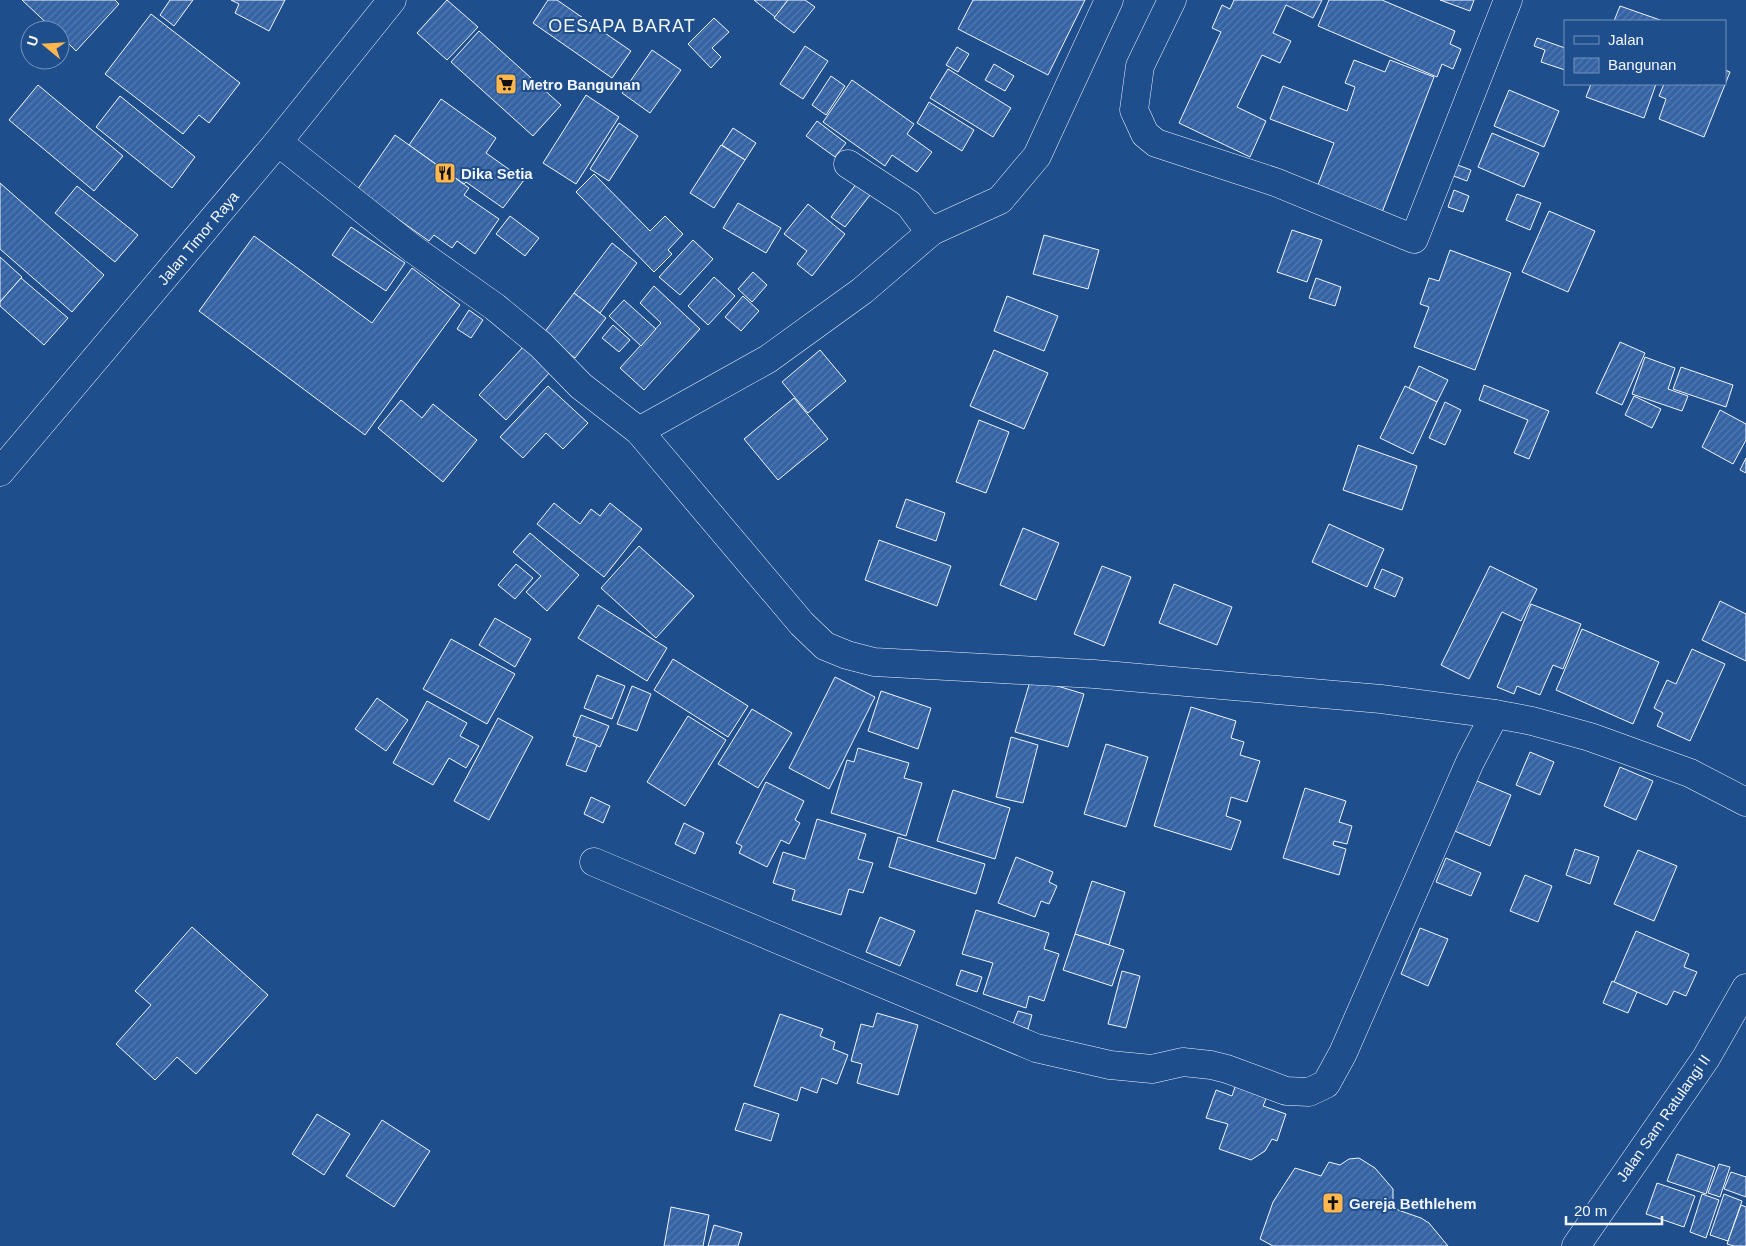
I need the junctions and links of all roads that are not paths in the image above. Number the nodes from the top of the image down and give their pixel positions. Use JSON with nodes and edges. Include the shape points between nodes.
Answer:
{"nodes":[{"id":1,"x":392,"y":0,"type":"edge"},
{"id":2,"x":1109,"y":0,"type":"edge"},
{"id":3,"x":1172,"y":0,"type":"edge"},
{"id":4,"x":1508,"y":0,"type":"edge"},
{"id":5,"x":278,"y":142,"type":"junction"},
{"id":6,"x":848,"y":164,"type":"dead end"},
{"id":7,"x":932,"y":230,"type":"junction"},
{"id":8,"x":639,"y":431,"type":"junction"},
{"id":9,"x":0,"y":472,"type":"edge"},
{"id":10,"x":1495,"y":714,"type":"junction"},
{"id":11,"x":1746,"y":802,"type":"edge"},
{"id":12,"x":594,"y":862,"type":"dead end"},
{"id":13,"x":1746,"y":988,"type":"edge"},
{"id":14,"x":1576,"y":1246,"type":"edge"}],
"edges":[{"from":1,"to":5,"type":"main road","name":"Jalan Timor Raya"},
{"from":2,"to":7,"type":"main road","via":[[1037,156],[1000,200]]},
{"from":3,"to":4,"type":"main road","via":[[1140,66],[1134,110],[1145,134],[1156,143],[1275,182],[1414,239]]},
{"from":5,"to":8,"type":"main road","via":[[413,249],[495,307],[541,345],[582,386]]},
{"from":5,"to":9,"type":"main road","name":"Jalan Timor Raya"},
{"from":6,"to":7,"type":"main road","via":[[909,204]]},
{"from":7,"to":8,"type":"main road","via":[[862,291],[768,359]]},
{"from":8,"to":10,"type":"main road","via":[[802,624],[826,646],[847,654],[874,662],[1114,676],[1381,699]]},
{"from":10,"to":11,"type":"main road","via":[[1590,737],[1690,773]]},
{"from":10,"to":12,"type":"main road","via":[[1470,762],[1343,1053],[1326,1084],[1309,1092],[1286,1091],[1211,1065],[1183,1062],[1152,1069],[1110,1065],[1036,1048]]},
{"from":13,"to":14,"type":"main road","name":"Jalan Sam Ratulangi II","via":[[1706,1058]]}]}
